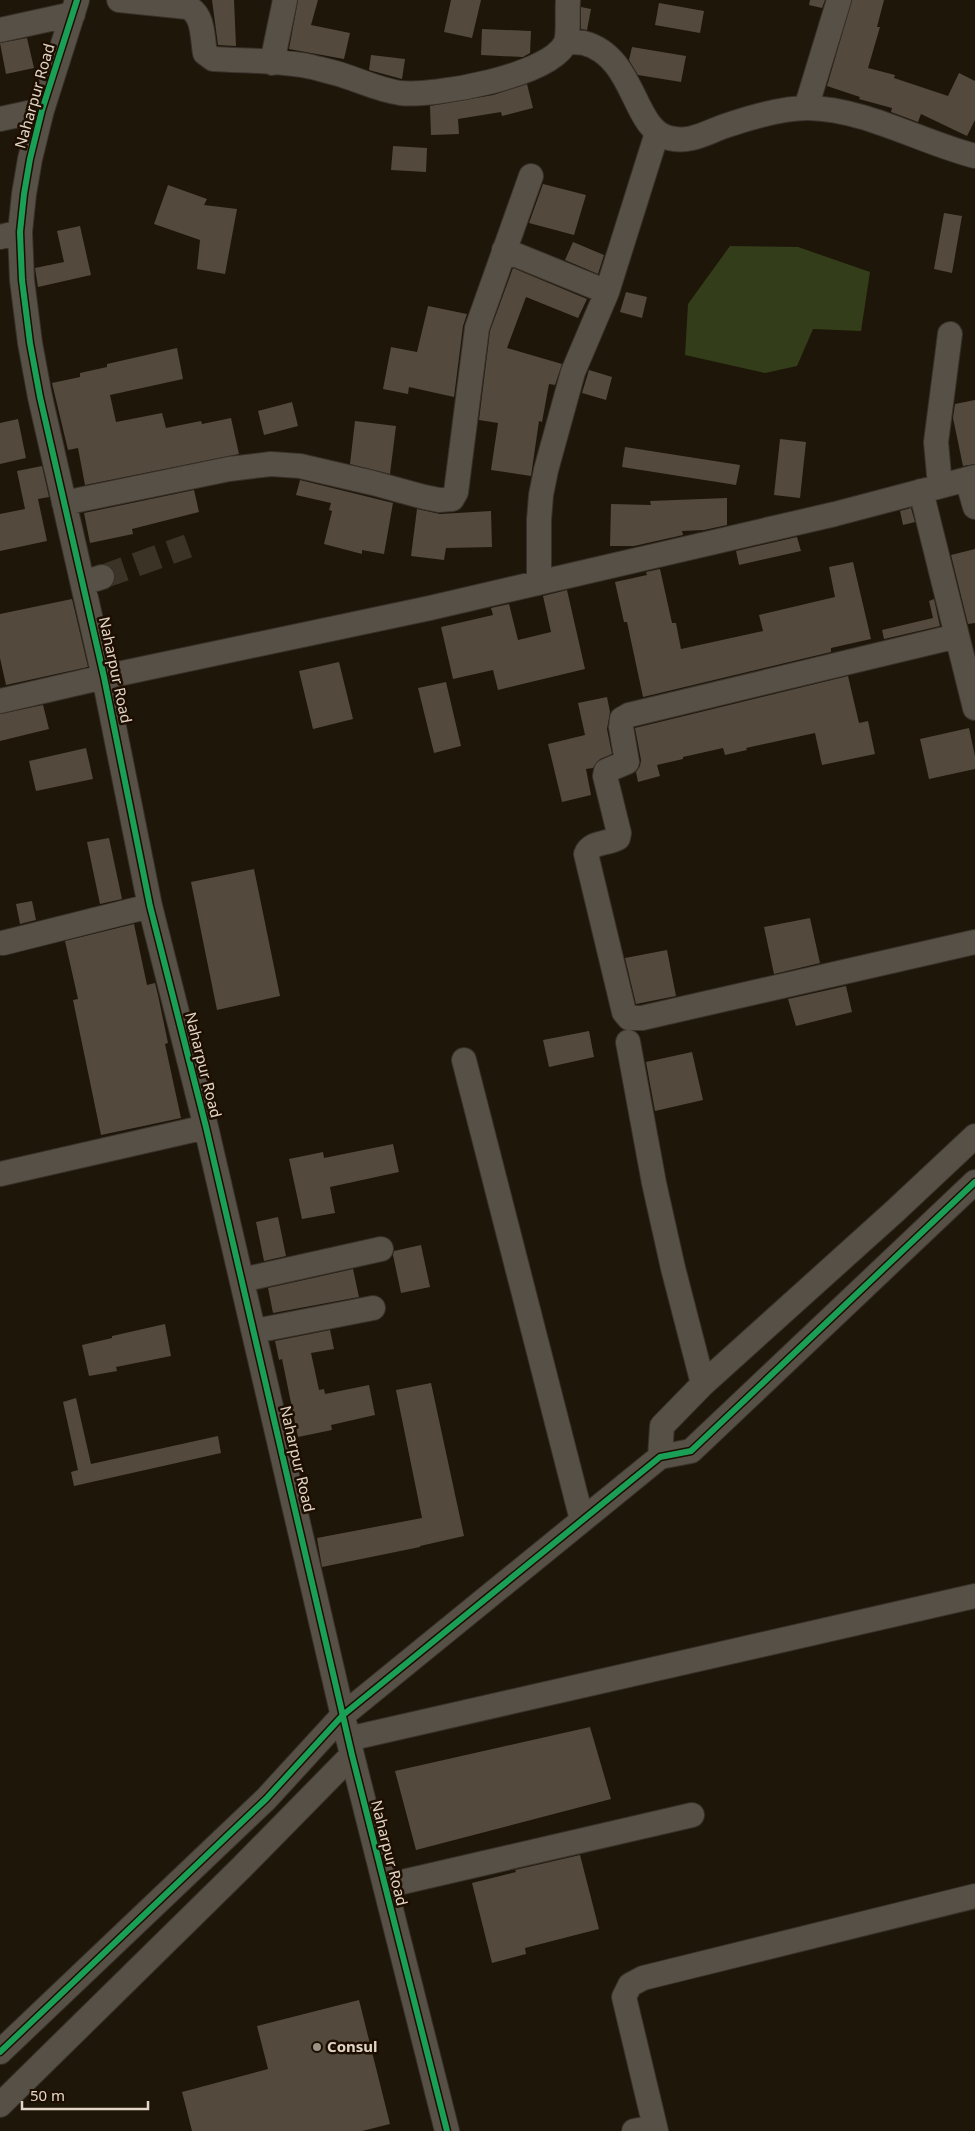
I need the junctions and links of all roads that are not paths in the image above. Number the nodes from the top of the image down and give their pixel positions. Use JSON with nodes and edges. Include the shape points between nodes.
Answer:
{"nodes":[{"id":1,"x":119,"y":0,"type":"edge"},
{"id":2,"x":285,"y":0,"type":"edge"},
{"id":3,"x":568,"y":0,"type":"edge"},
{"id":4,"x":839,"y":0,"type":"edge"},
{"id":5,"x":75,"y":7,"type":"edge"},
{"id":6,"x":0,"y":30,"type":"edge"},
{"id":7,"x":566,"y":42,"type":"junction"},
{"id":8,"x":272,"y":63,"type":"junction"},
{"id":9,"x":806,"y":108,"type":"junction"},
{"id":10,"x":42,"y":110,"type":"junction"},
{"id":11,"x":0,"y":119,"type":"edge"},
{"id":12,"x":657,"y":133,"type":"junction"},
{"id":13,"x":975,"y":156,"type":"edge"},
{"id":14,"x":531,"y":176,"type":"dead end"},
{"id":15,"x":10,"y":235,"type":"edge"},
{"id":16,"x":504,"y":250,"type":"junction"},
{"id":17,"x":607,"y":292,"type":"junction"},
{"id":18,"x":950,"y":334,"type":"dead end"},
{"id":19,"x":971,"y":478,"type":"edge"},
{"id":20,"x":930,"y":488,"type":"junction"},
{"id":21,"x":64,"y":503,"type":"junction"},
{"id":22,"x":975,"y":507,"type":"edge"},
{"id":23,"x":540,"y":581,"type":"junction"},
{"id":24,"x":958,"y":636,"type":"junction"},
{"id":25,"x":970,"y":666,"type":"edge"},
{"id":26,"x":104,"y":677,"type":"junction"},
{"id":27,"x":0,"y":701,"type":"edge"},
{"id":28,"x":975,"y":708,"type":"edge"},
{"id":29,"x":150,"y":906,"type":"junction"},
{"id":30,"x":975,"y":942,"type":"edge"},
{"id":31,"x":3,"y":943,"type":"dead end"},
{"id":32,"x":628,"y":1042,"type":"dead end"},
{"id":33,"x":464,"y":1060,"type":"dead end"},
{"id":34,"x":206,"y":1127,"type":"junction"},
{"id":35,"x":975,"y":1136,"type":"edge"},
{"id":36,"x":0,"y":1174,"type":"edge"},
{"id":37,"x":975,"y":1182,"type":"edge"},
{"id":38,"x":381,"y":1249,"type":"dead end"},
{"id":39,"x":242,"y":1280,"type":"junction"},
{"id":40,"x":373,"y":1308,"type":"dead end"},
{"id":41,"x":254,"y":1330,"type":"junction"},
{"id":42,"x":702,"y":1384,"type":"junction"},
{"id":43,"x":660,"y":1457,"type":"junction"},
{"id":44,"x":582,"y":1520,"type":"junction"},
{"id":45,"x":975,"y":1596,"type":"edge"},
{"id":46,"x":343,"y":1715,"type":"junction"},
{"id":47,"x":350,"y":1747,"type":"junction"},
{"id":48,"x":692,"y":1815,"type":"dead end"},
{"id":49,"x":385,"y":1886,"type":"junction"},
{"id":50,"x":975,"y":1896,"type":"edge"},
{"id":51,"x":0,"y":2052,"type":"edge"},
{"id":52,"x":0,"y":2105,"type":"edge"},
{"id":53,"x":648,"y":2130,"type":"edge"},
{"id":54,"x":447,"y":2131,"type":"edge"}],
"edges":[{"from":1,"to":8,"type":"street","via":[[195,10],[208,57]]},
{"from":2,"to":8,"type":"street"},
{"from":3,"to":7,"type":"street"},
{"from":4,"to":9,"type":"street"},
{"from":5,"to":6,"type":"street"},
{"from":5,"to":10,"type":"street","name":"Naharpur Road"},
{"from":7,"to":8,"type":"street","via":[[551,59],[526,71],[480,84],[420,94],[378,88],[309,66]]},
{"from":7,"to":12,"type":"street","via":[[584,43],[600,50],[616,64],[647,122]]},
{"from":9,"to":12,"type":"street","via":[[769,113],[728,124],[688,140],[670,139]]},
{"from":9,"to":13,"type":"street","via":[[826,109],[873,121]]},
{"from":10,"to":11,"type":"street"},
{"from":10,"to":15,"type":"street","name":"Naharpur Road"},
{"from":12,"to":17,"type":"street"},
{"from":14,"to":16,"type":"street"},
{"from":15,"to":21,"type":"street","name":"Naharpur Road","via":[[22,280],[40,397]]},
{"from":16,"to":17,"type":"street"},
{"from":16,"to":21,"type":"street","via":[[475,340],[456,492],[452,498],[439,500],[300,466],[271,464],[229,469]]},
{"from":17,"to":23,"type":"street","via":[[573,372],[546,470],[539,520]]},
{"from":18,"to":20,"type":"street"},
{"from":19,"to":20,"type":"street"},
{"from":19,"to":22,"type":"street"},
{"from":20,"to":23,"type":"street","via":[[835,514]]},
{"from":20,"to":24,"type":"street"},
{"from":21,"to":26,"type":"street","name":"Naharpur Road","via":[[92,580]]},
{"from":23,"to":26,"type":"street","via":[[430,608]]},
{"from":24,"to":25,"type":"street"},
{"from":24,"to":30,"type":"street","via":[[622,719],[627,762],[610,768],[605,776],[618,838],[592,846],[586,854],[624,1012],[630,1018],[642,1018]]},
{"from":25,"to":28,"type":"street"},
{"from":26,"to":27,"type":"street"},
{"from":26,"to":29,"type":"street","name":"Naharpur Road"},
{"from":29,"to":31,"type":"street"},
{"from":29,"to":34,"type":"street","name":"Naharpur Road"},
{"from":32,"to":42,"type":"street","via":[[654,1183]]},
{"from":33,"to":44,"type":"street"},
{"from":34,"to":36,"type":"street"},
{"from":34,"to":39,"type":"street","name":"Naharpur Road"},
{"from":35,"to":42,"type":"street"},
{"from":37,"to":43,"type":"street","via":[[691,1451]]},
{"from":38,"to":39,"type":"street"},
{"from":39,"to":41,"type":"street","name":"Naharpur Road"},
{"from":40,"to":41,"type":"street"},
{"from":41,"to":46,"type":"street","name":"Naharpur Road"},
{"from":42,"to":43,"type":"street","via":[[662,1426]]},
{"from":43,"to":44,"type":"street"},
{"from":44,"to":46,"type":"street"},
{"from":45,"to":47,"type":"street"},
{"from":46,"to":47,"type":"street","name":"Naharpur Road"},
{"from":46,"to":51,"type":"street","via":[[266,1799]]},
{"from":47,"to":49,"type":"street","name":"Naharpur Road"},
{"from":47,"to":52,"type":"street","via":[[241,1868]]},
{"from":48,"to":49,"type":"street"},
{"from":49,"to":54,"type":"street","name":"Naharpur Road"},
{"from":50,"to":53,"type":"street","via":[[643,1978],[630,1985],[624,1997]]}]}
